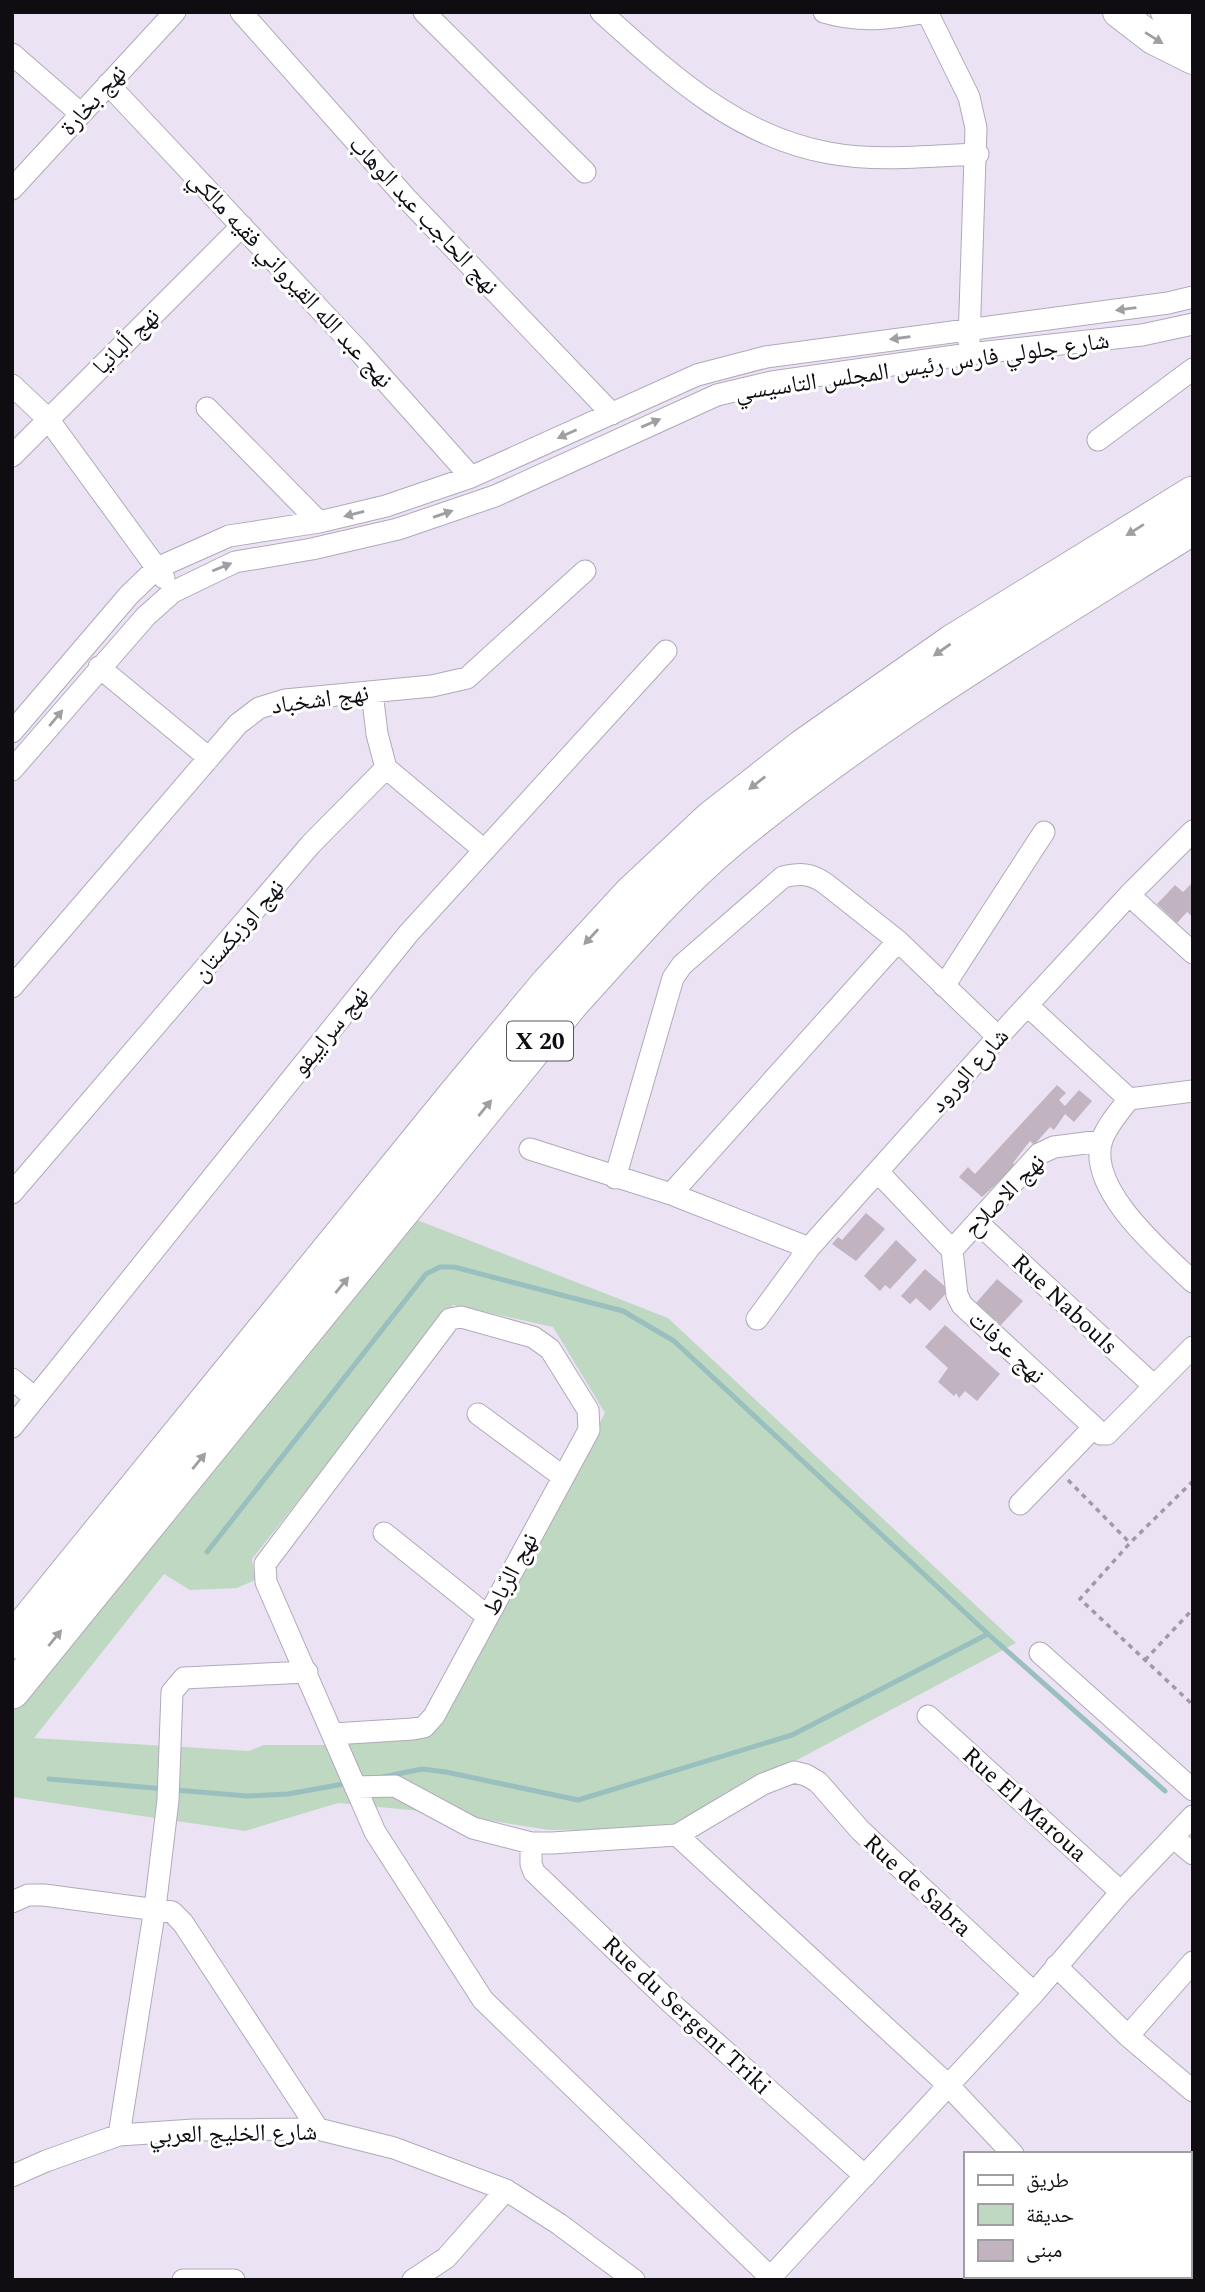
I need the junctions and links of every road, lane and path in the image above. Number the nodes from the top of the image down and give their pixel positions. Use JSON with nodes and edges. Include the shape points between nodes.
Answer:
{"nodes":[{"id":1,"x":174,"y":12,"type":"edge"},
{"id":2,"x":241,"y":12,"type":"edge"},
{"id":3,"x":424,"y":12,"type":"edge"},
{"id":4,"x":601,"y":12,"type":"edge"},
{"id":5,"x":824,"y":12,"type":"edge"},
{"id":6,"x":926,"y":12,"type":"edge"},
{"id":7,"x":1118,"y":12,"type":"edge"},
{"id":8,"x":1167,"y":12,"type":"edge"},
{"id":9,"x":1193,"y":27,"type":"edge"},
{"id":10,"x":12,"y":54,"type":"edge"},
{"id":11,"x":1193,"y":59,"type":"edge"},
{"id":12,"x":108,"y":84,"type":"junction"},
{"id":13,"x":81,"y":114,"type":"junction"},
{"id":14,"x":978,"y":154,"type":"junction"},
{"id":15,"x":585,"y":172,"type":"dead end"},
{"id":16,"x":12,"y":189,"type":"edge"},
{"id":17,"x":242,"y":226,"type":"junction"},
{"id":18,"x":1193,"y":297,"type":"edge"},
{"id":19,"x":1193,"y":324,"type":"edge"},
{"id":20,"x":969,"y":328,"type":"junction"},
{"id":21,"x":969,"y":354,"type":"junction"},
{"id":22,"x":1193,"y":369,"type":"edge"},
{"id":23,"x":12,"y":385,"type":"edge"},
{"id":24,"x":207,"y":408,"type":"dead end"},
{"id":25,"x":612,"y":414,"type":"junction"},
{"id":26,"x":48,"y":419,"type":"junction"},
{"id":27,"x":1098,"y":440,"type":"dead end"},
{"id":28,"x":12,"y":456,"type":"edge"},
{"id":29,"x":471,"y":477,"type":"junction"},
{"id":30,"x":1193,"y":494,"type":"edge"},
{"id":31,"x":319,"y":522,"type":"junction"},
{"id":32,"x":1193,"y":527,"type":"edge"},
{"id":33,"x":157,"y":568,"type":"junction"},
{"id":34,"x":585,"y":571,"type":"dead end"},
{"id":35,"x":173,"y":592,"type":"junction"},
{"id":36,"x":666,"y":651,"type":"dead end"},
{"id":37,"x":99,"y":667,"type":"junction"},
{"id":38,"x":372,"y":692,"type":"junction"},
{"id":39,"x":12,"y":732,"type":"edge"},
{"id":40,"x":209,"y":758,"type":"junction"},
{"id":41,"x":386,"y":768,"type":"junction"},
{"id":42,"x":12,"y":770,"type":"edge"},
{"id":43,"x":1193,"y":831,"type":"edge"},
{"id":44,"x":1044,"y":832,"type":"dead end"},
{"id":45,"x":484,"y":850,"type":"junction"},
{"id":46,"x":1129,"y":895,"type":"junction"},
{"id":47,"x":898,"y":941,"type":"junction"},
{"id":48,"x":1193,"y":953,"type":"edge"},
{"id":49,"x":944,"y":986,"type":"junction"},
{"id":50,"x":12,"y":987,"type":"edge"},
{"id":51,"x":1027,"y":1005,"type":"junction"},
{"id":52,"x":998,"y":1037,"type":"junction"},
{"id":53,"x":1184,"y":1093,"type":"edge"},
{"id":54,"x":1129,"y":1099,"type":"junction"},
{"id":55,"x":1193,"y":1110,"type":"edge"},
{"id":56,"x":1101,"y":1141,"type":"junction"},
{"id":57,"x":530,"y":1149,"type":"dead end"},
{"id":58,"x":878,"y":1172,"type":"junction"},
{"id":59,"x":615,"y":1178,"type":"junction"},
{"id":60,"x":12,"y":1194,"type":"edge"},
{"id":61,"x":671,"y":1194,"type":"junction"},
{"id":62,"x":977,"y":1222,"type":"junction"},
{"id":63,"x":809,"y":1248,"type":"junction"},
{"id":64,"x":953,"y":1250,"type":"junction"},
{"id":65,"x":1193,"y":1282,"type":"edge"},
{"id":66,"x":757,"y":1319,"type":"dead end"},
{"id":67,"x":1193,"y":1346,"type":"edge"},
{"id":68,"x":12,"y":1379,"type":"edge"},
{"id":69,"x":1154,"y":1387,"type":"junction"},
{"id":70,"x":35,"y":1398,"type":"junction"},
{"id":71,"x":478,"y":1414,"type":"dead end"},
{"id":72,"x":1094,"y":1426,"type":"junction"},
{"id":73,"x":12,"y":1427,"type":"edge"},
{"id":74,"x":1055,"y":1467,"type":"junction"},
{"id":75,"x":562,"y":1475,"type":"junction"},
{"id":76,"x":1193,"y":1480,"type":"edge"},
{"id":77,"x":1020,"y":1504,"type":"dead end"},
{"id":78,"x":384,"y":1533,"type":"dead end"},
{"id":79,"x":1130,"y":1543,"type":"junction"},
{"id":80,"x":1193,"y":1609,"type":"edge"},
{"id":81,"x":487,"y":1616,"type":"junction"},
{"id":82,"x":12,"y":1641,"type":"edge"},
{"id":83,"x":1040,"y":1653,"type":"dead end"},
{"id":84,"x":1145,"y":1660,"type":"junction"},
{"id":85,"x":307,"y":1672,"type":"junction"},
{"id":86,"x":12,"y":1691,"type":"edge"},
{"id":87,"x":1193,"y":1705,"type":"edge"},
{"id":88,"x":928,"y":1716,"type":"dead end"},
{"id":89,"x":333,"y":1734,"type":"junction"},
{"id":90,"x":355,"y":1787,"type":"junction"},
{"id":91,"x":1193,"y":1790,"type":"edge"},
{"id":92,"x":1193,"y":1816,"type":"edge"},
{"id":93,"x":677,"y":1835,"type":"junction"},
{"id":94,"x":1174,"y":1838,"type":"junction"},
{"id":95,"x":531,"y":1843,"type":"junction"},
{"id":96,"x":1193,"y":1854,"type":"edge"},
{"id":97,"x":1121,"y":1892,"type":"junction"},
{"id":98,"x":12,"y":1902,"type":"edge"},
{"id":99,"x":155,"y":1908,"type":"junction"},
{"id":100,"x":1193,"y":1962,"type":"edge"},
{"id":101,"x":1056,"y":1966,"type":"junction"},
{"id":102,"x":1034,"y":1993,"type":"junction"},
{"id":103,"x":1128,"y":2036,"type":"junction"},
{"id":104,"x":947,"y":2085,"type":"junction"},
{"id":105,"x":1193,"y":2091,"type":"edge"},
{"id":106,"x":318,"y":2129,"type":"junction"},
{"id":107,"x":119,"y":2135,"type":"junction"},
{"id":108,"x":1011,"y":2152,"type":"edge"},
{"id":109,"x":12,"y":2176,"type":"edge"},
{"id":110,"x":864,"y":2176,"type":"junction"},
{"id":111,"x":506,"y":2190,"type":"junction"},
{"id":112,"x":769,"y":2278,"type":"edge"},
{"id":113,"x":183,"y":2280,"type":"edge"},
{"id":114,"x":234,"y":2280,"type":"edge"},
{"id":115,"x":413,"y":2280,"type":"edge"},
{"id":116,"x":634,"y":2280,"type":"edge"}],
"edges":[{"from":1,"to":12,"type":"street","name":"نهج بخارة"},
{"from":2,"to":25,"type":"street","name":"نهج الحاجب عبد الوهاب","via":[[406,198]]},
{"from":3,"to":15,"type":"street"},
{"from":4,"to":14,"type":"street","via":[[686,88],[779,141],[830,154]]},
{"from":5,"to":6,"type":"street","via":[[848,20]]},
{"from":6,"to":14,"type":"street","via":[[969,97]]},
{"from":7,"to":11,"type":"main road","one_way":true,"via":[[1153,39]]},
{"from":8,"to":9,"type":"main road"},
{"from":10,"to":13,"type":"street"},
{"from":12,"to":13,"type":"street","name":"نهج بخارة"},
{"from":12,"to":17,"type":"street","name":"نهج عبد الله القيرواني فقيه مالكي"},
{"from":13,"to":16,"type":"street","name":"نهج بخارة"},
{"from":14,"to":20,"type":"street"},
{"from":17,"to":26,"type":"street","name":"نهج ألبانيا"},
{"from":17,"to":29,"type":"street","name":"نهج عبد الله القيرواني فقيه مالكي"},
{"from":18,"to":20,"type":"street","name":"شارع جلولي فارس رئيس المجلس التاسيسي","one_way":true},
{"from":19,"to":21,"type":"street","name":"شارع جلولي فارس رئيس المجلس التاسيسي","via":[[1142,335]]},
{"from":20,"to":21,"type":"street"},
{"from":20,"to":25,"type":"street","name":"شارع جلولي فارس رئيس المجلس التاسيسي","one_way":true,"via":[[766,357],[697,375]]},
{"from":35,"to":21,"type":"street","name":"شارع جلولي فارس رئيس المجلس التاسيسي","one_way":true,"via":[[235,562],[354,541],[495,496],[717,396],[772,382]]},
{"from":22,"to":27,"type":"street"},
{"from":23,"to":26,"type":"street"},
{"from":24,"to":31,"type":"street"},
{"from":25,"to":29,"type":"street","name":"شارع جلولي فارس رئيس المجلس التاسيسي","one_way":true},
{"from":26,"to":28,"type":"street","name":"نهج ألبانيا"},
{"from":26,"to":33,"type":"street"},
{"from":29,"to":31,"type":"street","name":"شارع جلولي فارس رئيس المجلس التاسيسي","one_way":true,"via":[[386,506]]},
{"from":30,"to":82,"type":"highway","number":"X 20","one_way":true,"via":[[953,642],[803,747],[711,818],[631,894],[454,1097]]},
{"from":31,"to":33,"type":"street","name":"شارع جلولي فارس رئيس المجلس التاسيسي","via":[[229,536]]},
{"from":86,"to":32,"type":"highway","number":"X 20","one_way":true,"via":[[572,1002],[651,916],[729,840],[819,769]]},
{"from":33,"to":35,"type":"street"},
{"from":33,"to":39,"type":"street","name":"شارع جلولي فارس رئيس المجلس التاسيسي"},
{"from":34,"to":38,"type":"street","name":"نهج اشخباد","via":[[467,678]]},
{"from":35,"to":37,"type":"street","name":"شارع جلولي فارس رئيس المجلس التاسيسي"},
{"from":36,"to":45,"type":"street","name":"نهج سراييفو"},
{"from":37,"to":40,"type":"street"},
{"from":42,"to":37,"type":"street","name":"شارع جلولي فارس رئيس المجلس التاسيسي","one_way":true},
{"from":38,"to":40,"type":"street","name":"نهج اشخباد","via":[[285,700],[259,708],[238,724]]},
{"from":38,"to":41,"type":"street"},
{"from":40,"to":50,"type":"street","name":"نهج اشخباد"},
{"from":41,"to":45,"type":"street"},
{"from":41,"to":60,"type":"street","name":"نهج اوزبكستان","via":[[311,844]]},
{"from":43,"to":46,"type":"street","name":"شارع الورود"},
{"from":44,"to":49,"type":"street"},
{"from":45,"to":70,"type":"street","name":"نهج سراييفو","via":[[408,934]]},
{"from":46,"to":48,"type":"street"},
{"from":46,"to":51,"type":"street","name":"شارع الورود"},
{"from":47,"to":49,"type":"street"},
{"from":47,"to":59,"type":"street","via":[[813,875],[783,877],[673,978]]},
{"from":47,"to":61,"type":"street"},
{"from":49,"to":52,"type":"street"},
{"from":51,"to":52,"type":"street","name":"شارع الورود"},
{"from":51,"to":54,"type":"street"},
{"from":52,"to":58,"type":"street","name":"شارع الورود"},
{"from":53,"to":54,"type":"street"},
{"from":53,"to":55,"type":"street"},
{"from":54,"to":56,"type":"street"},
{"from":56,"to":62,"type":"street","name":"نهج الاصلاح","via":[[1054,1147],[1039,1154]]},
{"from":56,"to":65,"type":"street","via":[[1101,1159],[1114,1198]]},
{"from":57,"to":59,"type":"street"},
{"from":58,"to":63,"type":"street","name":"شارع الورود"},
{"from":58,"to":64,"type":"street"},
{"from":59,"to":61,"type":"street"},
{"from":61,"to":63,"type":"street"},
{"from":62,"to":64,"type":"street","name":"نهج الاصلاح"},
{"from":62,"to":69,"type":"street","name":"Rue Nabouls"},
{"from":63,"to":66,"type":"street","name":"شارع الورود"},
{"from":64,"to":72,"type":"street","name":"نهج عرفات","via":[[962,1305]]},
{"from":67,"to":69,"type":"street"},
{"from":68,"to":70,"type":"street"},
{"from":69,"to":72,"type":"street","via":[[1107,1434]]},
{"from":70,"to":73,"type":"street","name":"نهج سراييفو"},
{"from":71,"to":75,"type":"street"},
{"from":72,"to":74,"type":"street"},
{"from":74,"to":77,"type":"street"},
{"from":74,"to":79,"type":"path"},
{"from":75,"to":81,"type":"street","name":"نهج الرّباط"},
{"from":75,"to":85,"type":"street","name":"نهج الرّباط","via":[[591,1421],[556,1360],[542,1342],[461,1317],[450,1319],[265,1564],[266,1582]]},
{"from":76,"to":79,"type":"path"},
{"from":78,"to":81,"type":"street"},
{"from":79,"to":84,"type":"path","via":[[1080,1599]]},
{"from":80,"to":84,"type":"path"},
{"from":81,"to":89,"type":"street","name":"نهج الرّباط","via":[[424,1727]]},
{"from":83,"to":91,"type":"street"},
{"from":84,"to":87,"type":"path"},
{"from":85,"to":89,"type":"street"},
{"from":85,"to":99,"type":"street","via":[[184,1678],[175,1685]]},
{"from":88,"to":97,"type":"street","name":"Rue El Maroua"},
{"from":89,"to":90,"type":"street"},
{"from":90,"to":95,"type":"street","via":[[395,1786],[473,1828]]},
{"from":90,"to":112,"type":"street","via":[[384,1850],[483,2000]]},
{"from":92,"to":94,"type":"street"},
{"from":93,"to":95,"type":"street"},
{"from":93,"to":102,"type":"street","name":"Rue de Sabra","via":[[763,1784],[794,1772],[806,1775]]},
{"from":93,"to":104,"type":"street"},
{"from":94,"to":96,"type":"street"},
{"from":94,"to":97,"type":"street"},
{"from":95,"to":110,"type":"street","name":"Rue du Sergent Triki","via":[[534,1872],[671,2003]]},
{"from":97,"to":101,"type":"street"},
{"from":98,"to":99,"type":"street","via":[[44,1895]]},
{"from":99,"to":106,"type":"street","via":[[172,1912],[183,1923]]},
{"from":99,"to":107,"type":"street"},
{"from":100,"to":103,"type":"street"},
{"from":101,"to":102,"type":"street"},
{"from":101,"to":103,"type":"street"},
{"from":102,"to":104,"type":"street"},
{"from":103,"to":105,"type":"street"},
{"from":104,"to":108,"type":"street"},
{"from":104,"to":110,"type":"street"},
{"from":106,"to":107,"type":"street","name":"شارع الخليج العربي"},
{"from":106,"to":111,"type":"street","name":"شارع الخليج العربي","via":[[394,2148]]},
{"from":107,"to":109,"type":"street","name":"شارع الخليج العربي"},
{"from":110,"to":112,"type":"street"},
{"from":111,"to":115,"type":"street","via":[[446,2258]]},
{"from":111,"to":116,"type":"street","name":"شارع الخليج العربي"},
{"from":113,"to":114,"type":"street"}]}
